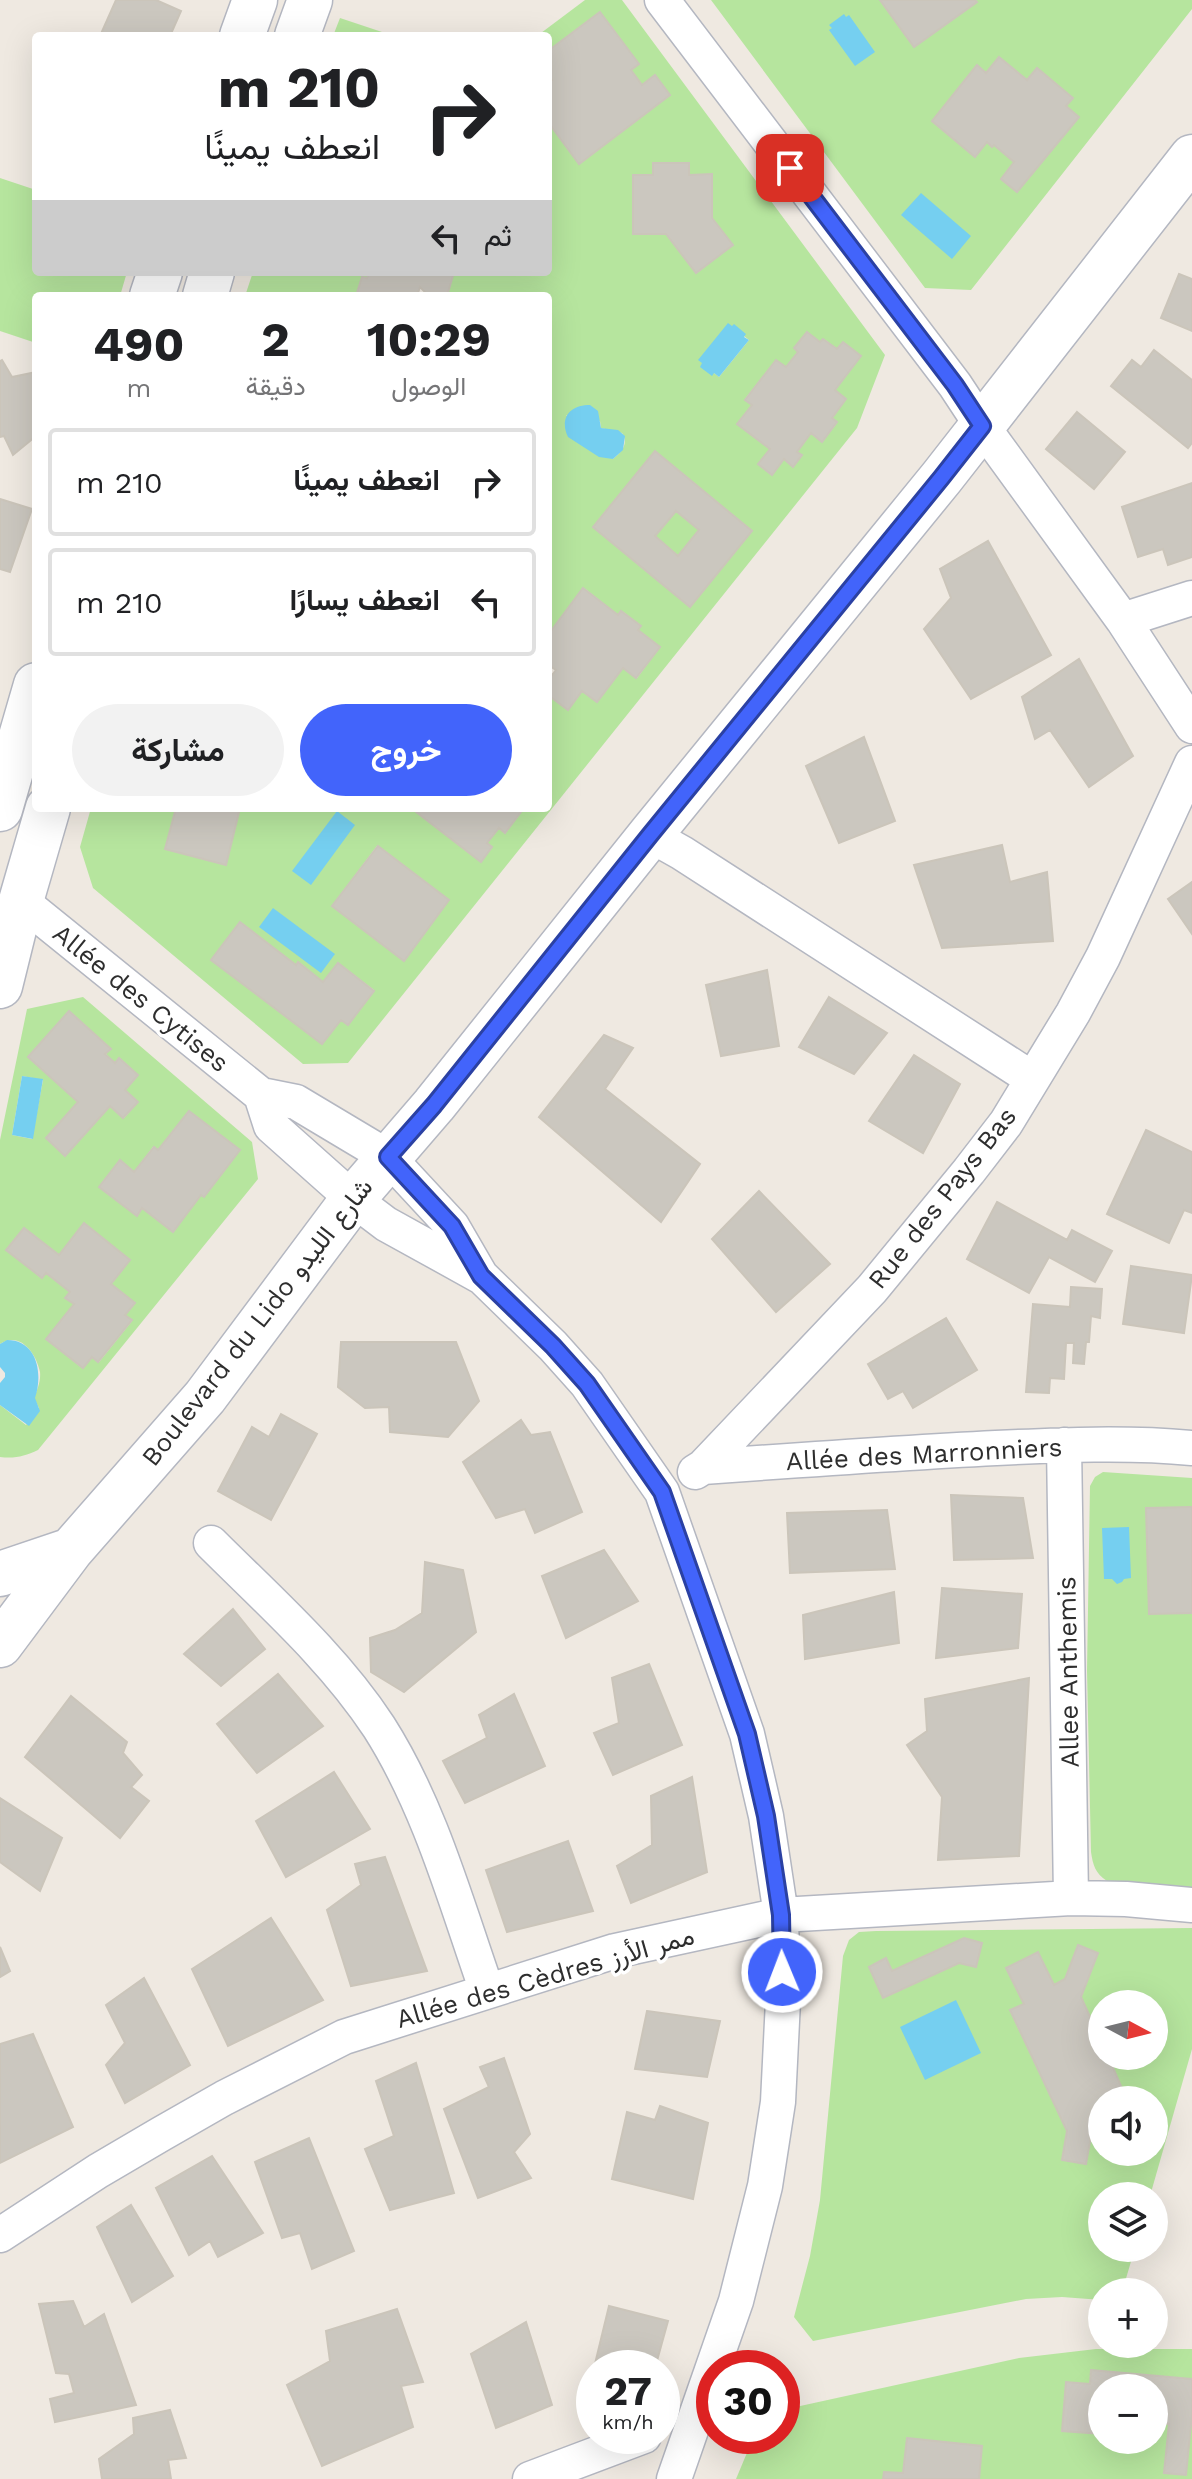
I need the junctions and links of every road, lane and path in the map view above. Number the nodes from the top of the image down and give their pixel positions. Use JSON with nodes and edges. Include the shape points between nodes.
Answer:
{"nodes":[{"id":1,"x":255,"y":0,"type":"edge"},
{"id":2,"x":310,"y":0,"type":"edge"},
{"id":3,"x":662,"y":0,"type":"edge"},
{"id":4,"x":243,"y":32,"type":"edge"},
{"id":5,"x":298,"y":32,"type":"edge"},
{"id":6,"x":1192,"y":157,"type":"edge"},
{"id":7,"x":982,"y":426,"type":"junction"},
{"id":8,"x":1192,"y":598,"type":"edge"},
{"id":9,"x":1123,"y":620,"type":"junction"},
{"id":10,"x":32,"y":699,"type":"edge"},
{"id":11,"x":1192,"y":726,"type":"edge"},
{"id":12,"x":1192,"y":763,"type":"edge"},
{"id":13,"x":0,"y":809,"type":"edge"},
{"id":14,"x":47,"y":812,"type":"edge"},
{"id":15,"x":650,"y":835,"type":"junction"},
{"id":16,"x":21,"y":901,"type":"junction"},
{"id":17,"x":0,"y":986,"type":"edge"},
{"id":18,"x":1031,"y":1078,"type":"junction"},
{"id":19,"x":261,"y":1095,"type":"junction"},
{"id":20,"x":388,"y":1157,"type":"junction"},
{"id":21,"x":353,"y":1199,"type":"junction"},
{"id":22,"x":481,"y":1276,"type":"junction"},
{"id":23,"x":1064,"y":1445,"type":"junction"},
{"id":24,"x":1192,"y":1448,"type":"edge"},
{"id":25,"x":703,"y":1467,"type":"junction"},
{"id":26,"x":662,"y":1492,"type":"junction"},
{"id":27,"x":211,"y":1543,"type":"dead end"},
{"id":28,"x":71,"y":1550,"type":"junction"},
{"id":29,"x":0,"y":1574,"type":"edge"},
{"id":30,"x":0,"y":1610,"type":"edge"},
{"id":31,"x":0,"y":1645,"type":"edge"},
{"id":32,"x":1071,"y":1898,"type":"junction"},
{"id":33,"x":1192,"y":1905,"type":"edge"},
{"id":34,"x":781,"y":1915,"type":"junction"},
{"id":35,"x":487,"y":1991,"type":"junction"},
{"id":36,"x":0,"y":2235,"type":"edge"},
{"id":37,"x":720,"y":2350,"type":"edge"},
{"id":38,"x":696,"y":2420,"type":"edge"},
{"id":39,"x":596,"y":2454,"type":"edge"},
{"id":40,"x":530,"y":2479,"type":"edge"},
{"id":41,"x":674,"y":2479,"type":"edge"}],
"edges":[{"from":1,"to":4,"type":"main road"},
{"from":2,"to":5,"type":"main road"},
{"from":3,"to":7,"type":"street"},
{"from":6,"to":7,"type":"main road","name":"Boulevard du Lido شارع الليدو"},
{"from":7,"to":9,"type":"street"},
{"from":7,"to":15,"type":"main road","name":"Boulevard du Lido شارع الليدو"},
{"from":8,"to":9,"type":"street"},
{"from":9,"to":11,"type":"street"},
{"from":10,"to":13,"type":"main road"},
{"from":12,"to":18,"type":"street","name":"Rue des Pays Bas","via":[[1103,957]]},
{"from":14,"to":16,"type":"main road"},
{"from":15,"to":18,"type":"street"},
{"from":15,"to":20,"type":"main road","name":"Boulevard du Lido شارع الليدو"},
{"from":16,"to":17,"type":"main road"},
{"from":16,"to":19,"type":"street","name":"Allée des Cytises"},
{"from":18,"to":25,"type":"street","name":"Rue des Pays Bas","via":[[1006,1123],[881,1277]]},
{"from":19,"to":20,"type":"street","name":"Allée des Cytises","via":[[296,1102]]},
{"from":19,"to":21,"type":"street","name":"Allée des Cytises","via":[[271,1126]]},
{"from":20,"to":21,"type":"main road","name":"Boulevard du Lido شارع الليدو"},
{"from":20,"to":22,"type":"street","name":"Allée des Cytises","via":[[452,1226]]},
{"from":21,"to":22,"type":"street","name":"Allée des Cytises","via":[[386,1224]]},
{"from":21,"to":28,"type":"main road","name":"Boulevard du Lido شارع الليدو","via":[[205,1397]]},
{"from":22,"to":26,"type":"street","name":"Allée des Cytises","via":[[587,1384]]},
{"from":23,"to":24,"type":"street","name":"Allée des Marronniers"},
{"from":23,"to":25,"type":"street","name":"Allée des Marronniers"},
{"from":23,"to":32,"type":"street","name":"Allee Anthemis"},
{"from":25,"to":26,"type":"street","name":"Allée des Marronniers"},
{"from":26,"to":34,"type":"street","name":"Allée des Cytises","via":[[747,1734]]},
{"from":27,"to":35,"type":"street","via":[[324,1656],[379,1728],[409,1780],[433,1838]]},
{"from":28,"to":29,"type":"main road"},
{"from":28,"to":30,"type":"main road","name":"Boulevard du Lido شارع الليدو"},
{"from":28,"to":31,"type":"main road","name":"Boulevard du Lido شارع الليدو"},
{"from":32,"to":33,"type":"street","name":"Allée des Cèdres ممر الأرز"},
{"from":32,"to":34,"type":"street","name":"Allée des Cèdres ممر الأرز"},
{"from":34,"to":35,"type":"street","name":"Allée des Cèdres ممر الأرز","via":[[615,1951]]},
{"from":34,"to":37,"type":"street","name":"Allée des Cytises","via":[[778,2102],[765,2186]]},
{"from":35,"to":36,"type":"street","name":"Allée des Cèdres ممر الأرز","via":[[344,2037],[161,2134]]},
{"from":38,"to":41,"type":"street","name":"Allée des Cytises"},
{"from":39,"to":40,"type":"street"}]}
